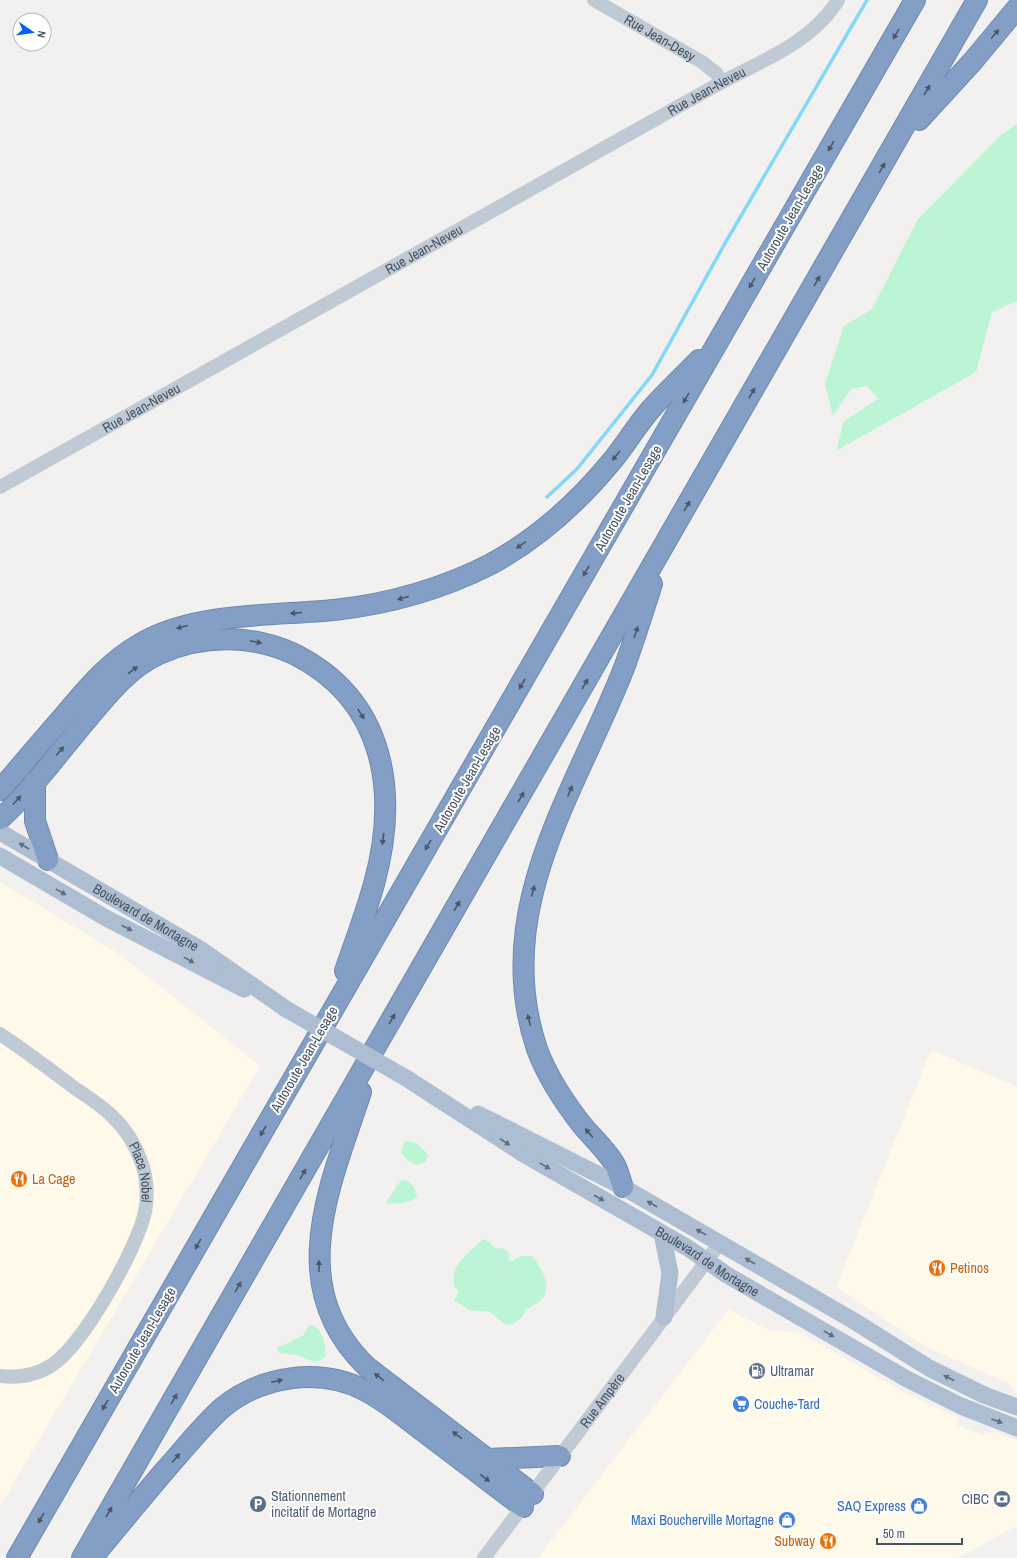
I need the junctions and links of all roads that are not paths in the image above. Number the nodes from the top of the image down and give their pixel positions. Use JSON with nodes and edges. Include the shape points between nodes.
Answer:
{"nodes":[{"id":1,"x":594,"y":0,"type":"edge"},
{"id":2,"x":838,"y":0,"type":"edge"},
{"id":3,"x":915,"y":0,"type":"edge"},
{"id":4,"x":977,"y":0,"type":"edge"},
{"id":5,"x":1017,"y":8,"type":"edge"},
{"id":6,"x":722,"y":82,"type":"junction"},
{"id":7,"x":893,"y":148,"type":"junction"},
{"id":8,"x":719,"y":340,"type":"junction"},
{"id":9,"x":0,"y":487,"type":"edge"},
{"id":10,"x":667,"y":540,"type":"junction"},
{"id":11,"x":35,"y":781,"type":"junction"},
{"id":12,"x":0,"y":790,"type":"edge"},
{"id":13,"x":0,"y":819,"type":"edge"},
{"id":14,"x":0,"y":832,"type":"edge"},
{"id":15,"x":48,"y":860,"type":"junction"},
{"id":16,"x":5,"y":863,"type":"edge"},
{"id":17,"x":286,"y":1009,"type":"junction"},
{"id":18,"x":331,"y":1012,"type":"junction"},
{"id":19,"x":0,"y":1034,"type":"edge"},
{"id":20,"x":373,"y":1053,"type":"junction"},
{"id":21,"x":406,"y":1078,"type":"junction"},
{"id":22,"x":623,"y":1187,"type":"junction"},
{"id":23,"x":662,"y":1234,"type":"junction"},
{"id":24,"x":720,"y":1243,"type":"junction"},
{"id":25,"x":707,"y":1260,"type":"junction"},
{"id":26,"x":664,"y":1317,"type":"junction"},
{"id":27,"x":0,"y":1376,"type":"edge"},
{"id":28,"x":1017,"y":1407,"type":"edge"},
{"id":29,"x":1017,"y":1428,"type":"edge"},
{"id":30,"x":560,"y":1456,"type":"junction"},
{"id":31,"x":488,"y":1459,"type":"junction"},
{"id":32,"x":528,"y":1500,"type":"junction"},
{"id":33,"x":17,"y":1558,"type":"edge"},
{"id":34,"x":82,"y":1558,"type":"edge"},
{"id":35,"x":92,"y":1558,"type":"edge"},
{"id":36,"x":484,"y":1558,"type":"edge"}],
"edges":[{"from":1,"to":6,"type":"street","name":"Rue Jean-Desy","via":[[702,62]]},
{"from":2,"to":6,"type":"street","name":"Rue Jean-Neveu","via":[[826,18],[804,37]]},
{"from":3,"to":8,"type":"highway","name":"Autoroute Jean-Lesage","one_way":true},
{"from":7,"to":4,"type":"highway","one_way":true},
{"from":7,"to":5,"type":"highway","one_way":true,"via":[[973,61]]},
{"from":6,"to":9,"type":"street","name":"Rue Jean-Neveu"},
{"from":10,"to":7,"type":"highway","one_way":true},
{"from":8,"to":12,"type":"highway","one_way":true,"via":[[651,409],[585,491],[541,530],[502,557],[453,581],[394,600],[335,610],[209,622],[172,630],[150,639],[122,656],[95,680]]},
{"from":8,"to":18,"type":"highway","name":"Autoroute Jean-Lesage","one_way":true},
{"from":20,"to":10,"type":"highway","one_way":true},
{"from":22,"to":10,"type":"highway","one_way":true,"via":[[614,1163],[565,1102],[540,1055],[525,1000],[523,952],[528,909],[538,871],[624,669]]},
{"from":13,"to":11,"type":"highway","one_way":true},
{"from":11,"to":15,"type":"highway","via":[[35,820]]},
{"from":11,"to":18,"type":"highway","one_way":true,"via":[[113,688],[134,669],[158,654],[203,641],[243,640],[280,648],[321,671],[346,694],[368,726],[382,765],[386,798],[384,834],[374,883]]},
{"from":15,"to":14,"type":"main road","name":"Boulevard de Mortagne","one_way":true},
{"from":15,"to":17,"type":"main road","name":"Boulevard de Mortagne","via":[[213,956]]},
{"from":16,"to":17,"type":"main road","name":"Boulevard de Mortagne","one_way":true,"via":[[106,918]]},
{"from":17,"to":21,"type":"main road","name":"Boulevard de Mortagne","bridge":true},
{"from":18,"to":33,"type":"highway","name":"Autoroute Jean-Lesage","one_way":true},
{"from":19,"to":27,"type":"street","name":"Place Nobel","via":[[112,1116],[132,1140],[142,1162],[146,1185],[145,1211],[136,1238],[96,1312],[70,1350],[52,1365],[32,1374],[14,1378]]},
{"from":31,"to":20,"type":"highway","one_way":true,"via":[[367,1367],[342,1339],[332,1323],[324,1300],[319,1261],[328,1197]]},
{"from":34,"to":20,"type":"highway","one_way":true},
{"from":21,"to":22,"type":"main road","name":"Boulevard de Mortagne"},
{"from":21,"to":23,"type":"main road","name":"Boulevard de Mortagne","one_way":true,"via":[[522,1153]]},
{"from":24,"to":22,"type":"main road","name":"Boulevard de Mortagne","one_way":true},
{"from":23,"to":25,"type":"main road","name":"Boulevard de Mortagne"},
{"from":23,"to":26,"type":"main road","via":[[670,1274]]},
{"from":24,"to":25,"type":"street","name":"Rue Ampère"},
{"from":28,"to":24,"type":"main road","name":"Boulevard de Mortagne","one_way":true,"via":[[984,1395],[928,1368]]},
{"from":25,"to":26,"type":"street","name":"Rue Ampère"},
{"from":25,"to":29,"type":"main road","name":"Boulevard de Mortagne","one_way":true,"via":[[727,1275],[907,1379],[961,1406]]},
{"from":26,"to":30,"type":"street","name":"Rue Ampère"},
{"from":30,"to":31,"type":"highway"},
{"from":30,"to":32,"type":"street","name":"Rue Ampère"},
{"from":31,"to":32,"type":"highway"},
{"from":35,"to":32,"type":"highway","one_way":true,"via":[[217,1413],[248,1391],[288,1379],[332,1380],[369,1392]]},
{"from":32,"to":36,"type":"street","name":"Rue Ampère"}]}
